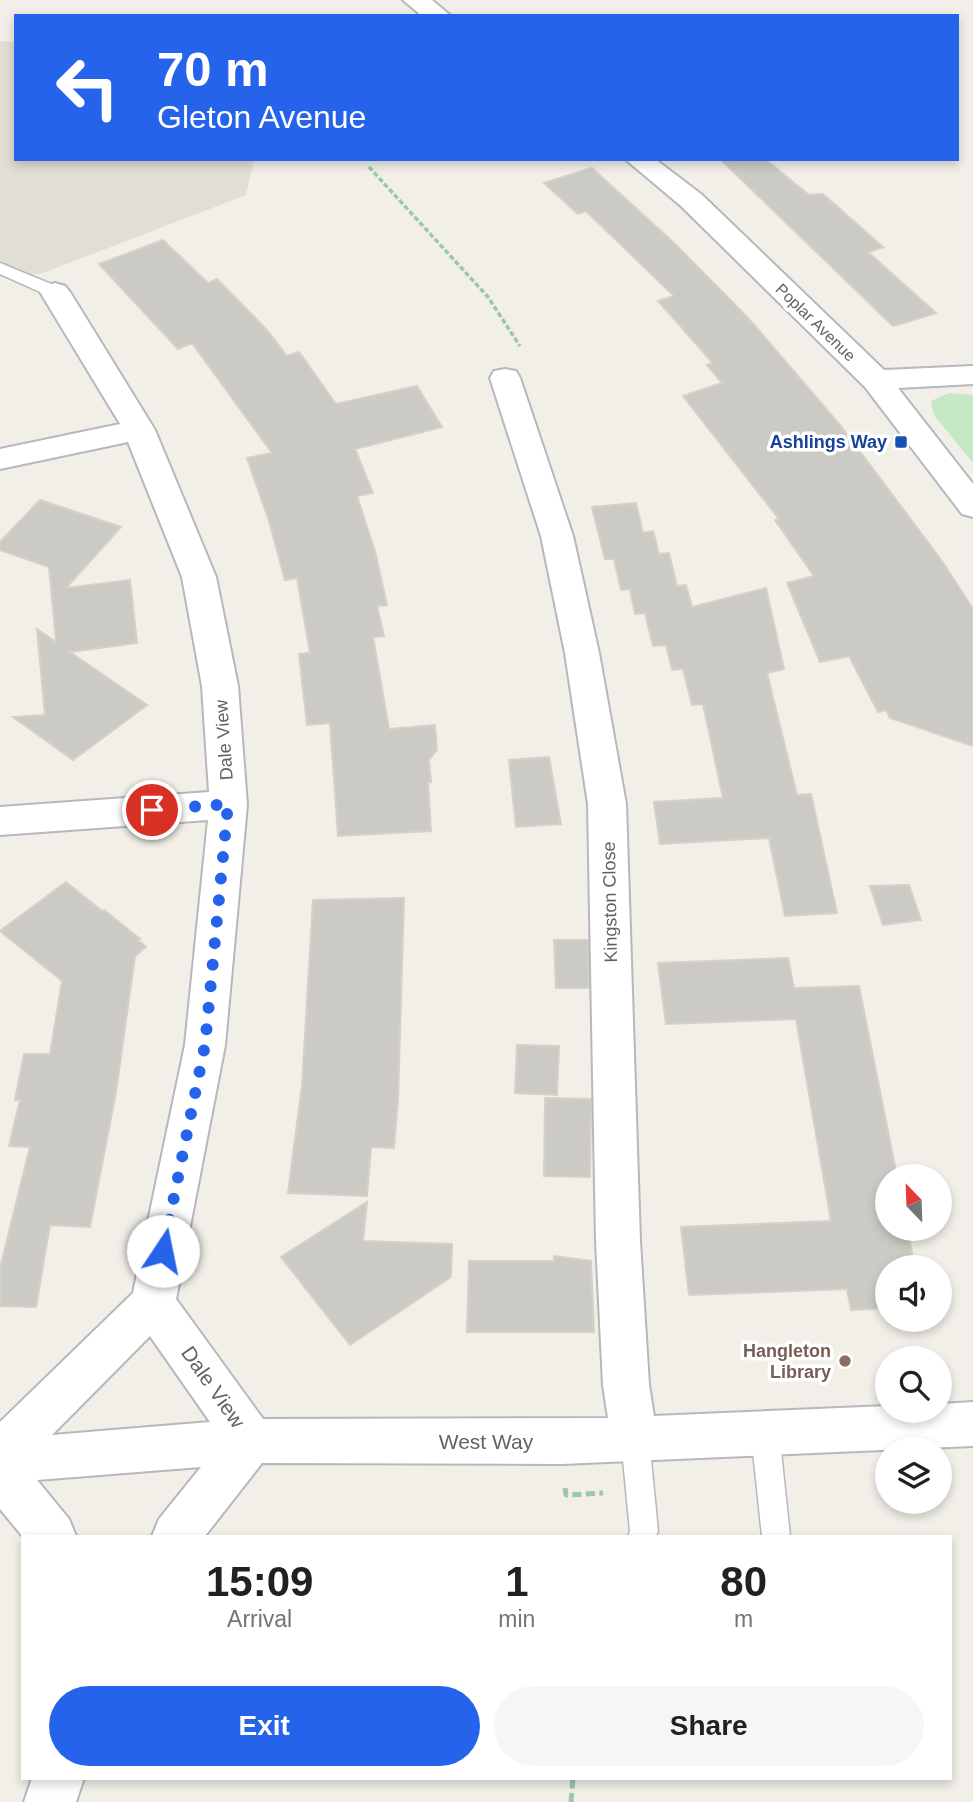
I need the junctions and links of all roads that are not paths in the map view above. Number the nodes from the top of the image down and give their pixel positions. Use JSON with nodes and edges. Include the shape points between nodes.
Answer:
{"nodes":[{"id":1,"x":415,"y":0,"type":"edge"},
{"id":2,"x":436,"y":14,"type":"edge"},
{"id":3,"x":641,"y":161,"type":"edge"},
{"id":4,"x":0,"y":268,"type":"edge"},
{"id":5,"x":55,"y":292,"type":"joint"},
{"id":6,"x":973,"y":375,"type":"edge"},
{"id":7,"x":505,"y":378,"type":"road end"},
{"id":8,"x":876,"y":380,"type":"junction"},
{"id":9,"x":139,"y":430,"type":"junction"},
{"id":10,"x":0,"y":459,"type":"edge"},
{"id":11,"x":973,"y":506,"type":"edge"},
{"id":12,"x":228,"y":804,"type":"junction"},
{"id":13,"x":0,"y":821,"type":"edge"},
{"id":14,"x":153,"y":1303,"type":"junction"},
{"id":15,"x":973,"y":1424,"type":"edge"},
{"id":16,"x":765,"y":1433,"type":"junction"},
{"id":17,"x":635,"y":1439,"type":"junction"},
{"id":18,"x":251,"y":1441,"type":"junction"},
{"id":19,"x":0,"y":1454,"type":"edge"},
{"id":20,"x":0,"y":1461,"type":"edge"},
{"id":21,"x":0,"y":1472,"type":"edge"},
{"id":22,"x":51,"y":1535,"type":"edge"},
{"id":23,"x":177,"y":1535,"type":"edge"},
{"id":24,"x":642,"y":1535,"type":"edge"},
{"id":25,"x":776,"y":1535,"type":"edge"},
{"id":26,"x":57,"y":1780,"type":"edge"},
{"id":27,"x":50,"y":1802,"type":"edge"}],
"edges":[{"from":1,"to":2,"type":"street"},
{"from":3,"to":8,"type":"street","name":"Poplar Avenue","via":[[691,200]]},
{"from":4,"to":5,"type":"lane"},
{"from":5,"to":9,"type":"street","name":"Dale View"},
{"from":6,"to":8,"type":"street"},
{"from":7,"to":17,"type":"street","name":"Kingston Close","via":[[557,537],[607,804],[618,1241],[626,1385]]},
{"from":8,"to":11,"type":"street","name":"Poplar Avenue"},
{"from":9,"to":10,"type":"street"},
{"from":9,"to":12,"type":"street","name":"Dale View","via":[[199,577],[220,686]]},
{"from":12,"to":13,"type":"street"},
{"from":12,"to":14,"type":"street","name":"Dale View","via":[[205,1045]]},
{"from":14,"to":18,"type":"street","name":"Dale View"},
{"from":14,"to":19,"type":"street"},
{"from":15,"to":16,"type":"street","name":"West Way"},
{"from":16,"to":17,"type":"street","name":"West Way"},
{"from":16,"to":25,"type":"lane"},
{"from":17,"to":18,"type":"street","name":"West Way"},
{"from":17,"to":24,"type":"lane"},
{"from":18,"to":20,"type":"street","name":"West Way"},
{"from":18,"to":23,"type":"street","name":"Dale View"},
{"from":21,"to":22,"type":"street"},
{"from":26,"to":27,"type":"street"}]}
